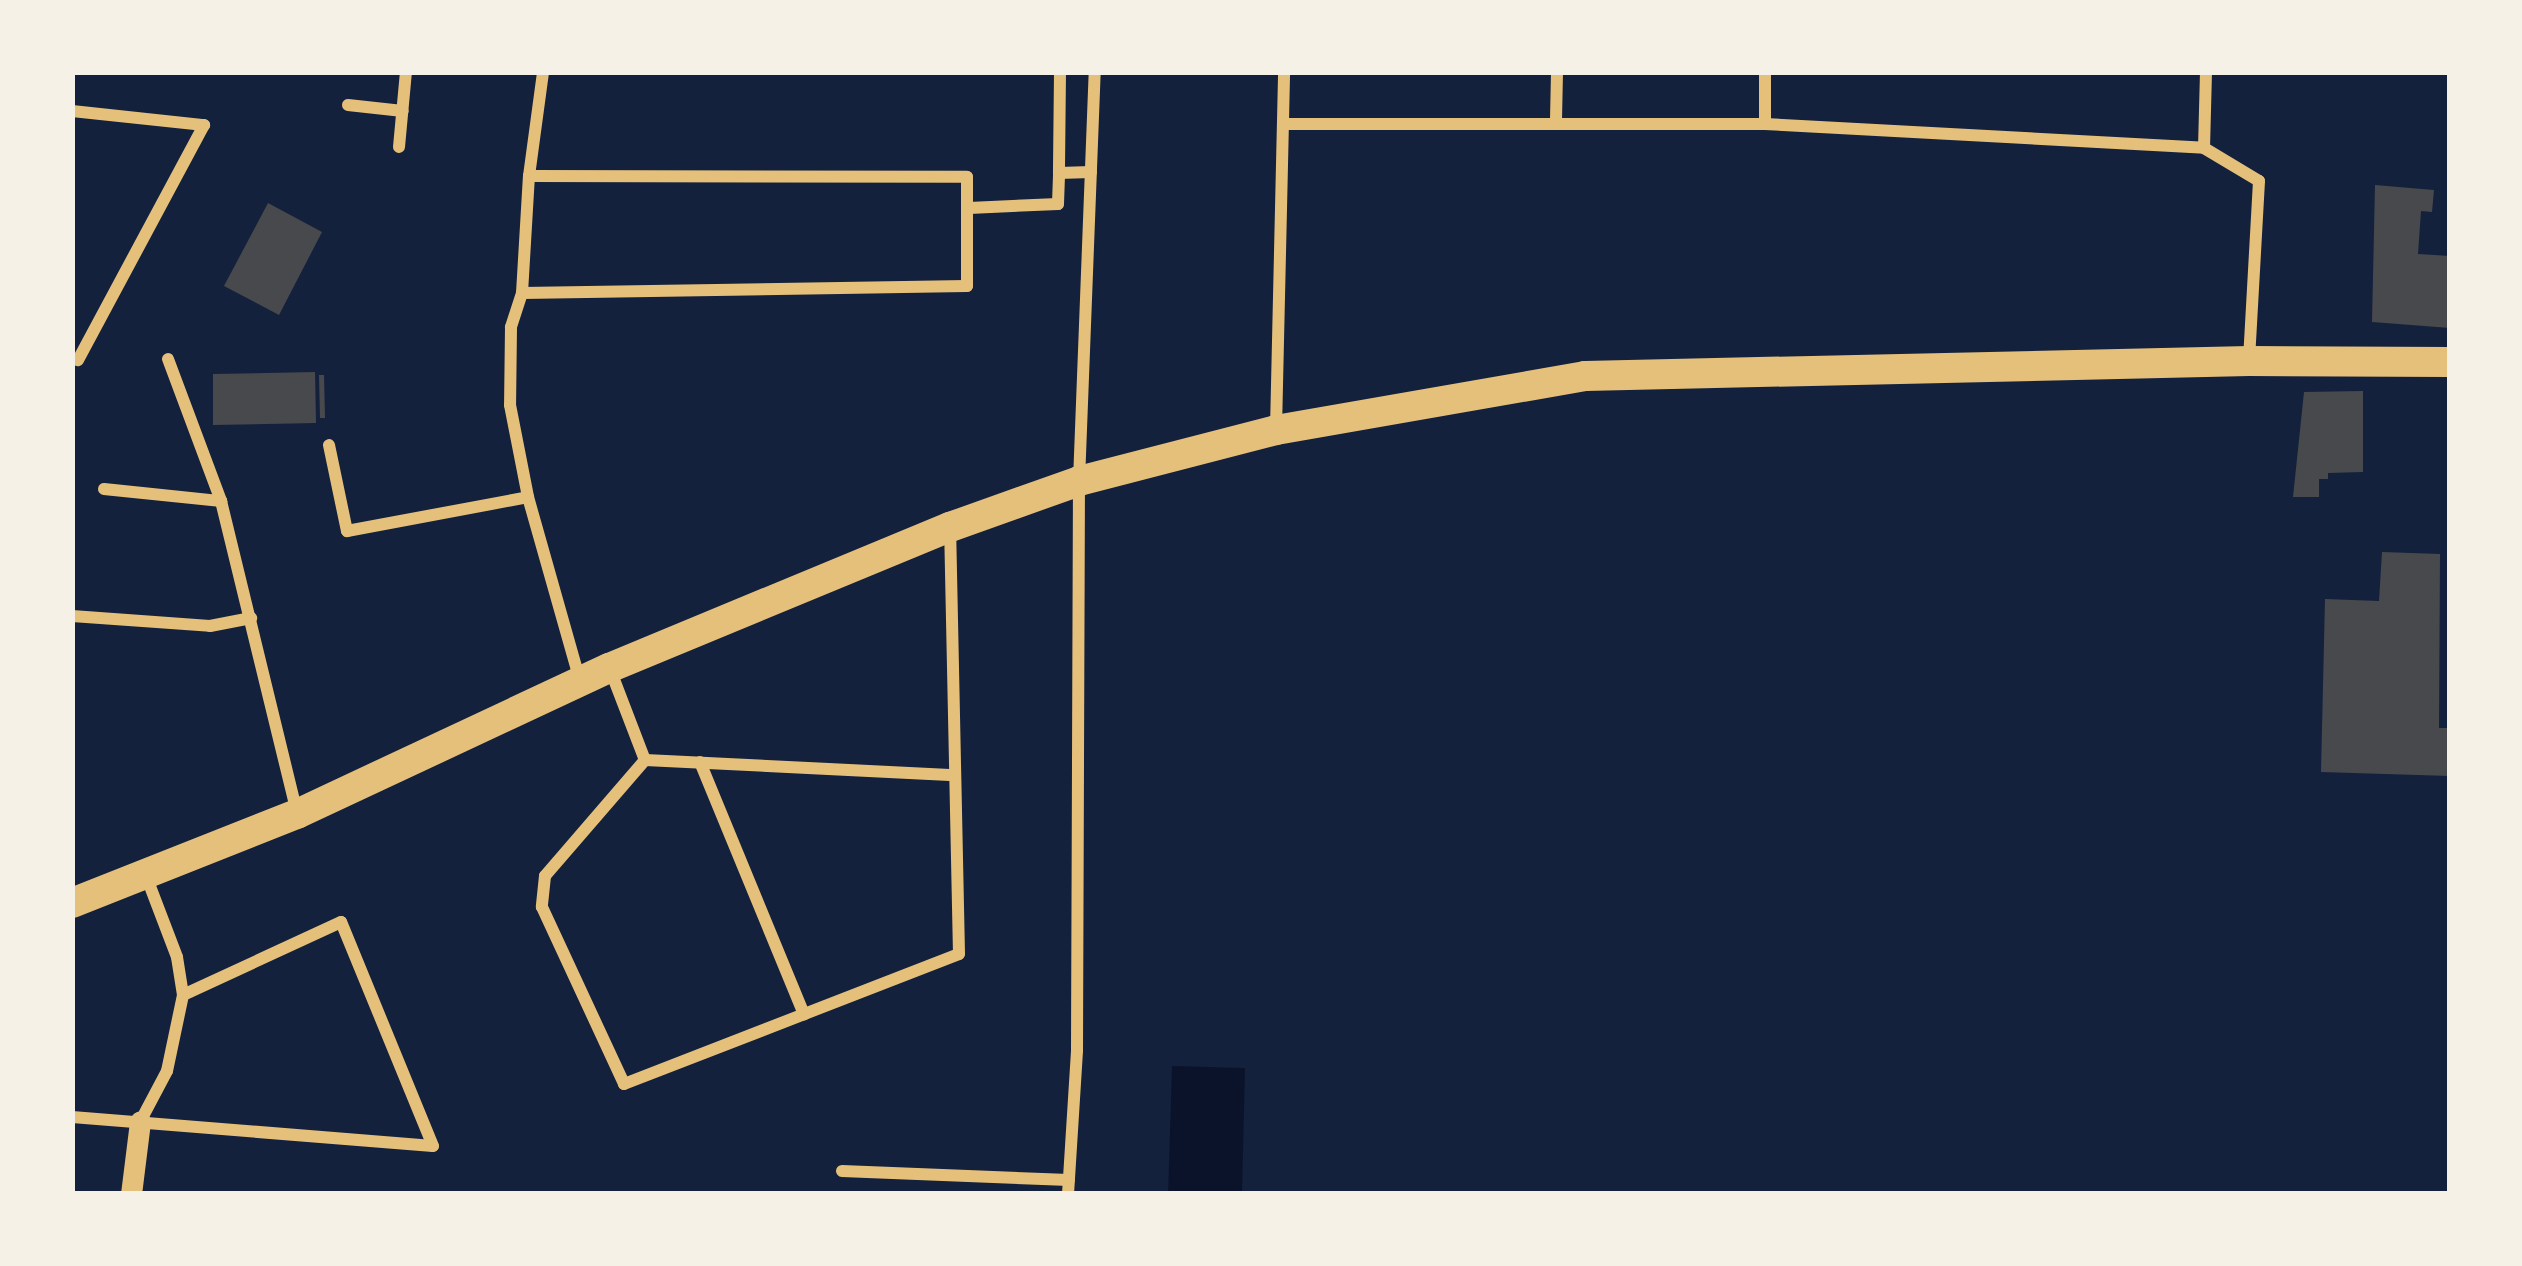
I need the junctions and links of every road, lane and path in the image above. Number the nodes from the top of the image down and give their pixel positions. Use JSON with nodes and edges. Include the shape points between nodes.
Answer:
{"nodes":[{"id":1,"x":406,"y":72,"type":"edge"},
{"id":2,"x":543,"y":72,"type":"edge"},
{"id":3,"x":1060,"y":72,"type":"edge"},
{"id":4,"x":1095,"y":72,"type":"edge"},
{"id":5,"x":1284,"y":72,"type":"edge"},
{"id":6,"x":1557,"y":72,"type":"edge"},
{"id":7,"x":1765,"y":72,"type":"edge"},
{"id":8,"x":2206,"y":72,"type":"edge"},
{"id":9,"x":348,"y":105,"type":"dead end"},
{"id":10,"x":72,"y":111,"type":"edge"},
{"id":11,"x":403,"y":111,"type":"junction"},
{"id":12,"x":1556,"y":120,"type":"junction"},
{"id":13,"x":1283,"y":124,"type":"junction"},
{"id":14,"x":1765,"y":124,"type":"junction"},
{"id":15,"x":399,"y":147,"type":"dead end"},
{"id":16,"x":2204,"y":148,"type":"junction"},
{"id":17,"x":1059,"y":172,"type":"junction"},
{"id":18,"x":1091,"y":172,"type":"junction"},
{"id":19,"x":530,"y":176,"type":"junction"},
{"id":20,"x":969,"y":208,"type":"junction"},
{"id":21,"x":521,"y":293,"type":"junction"},
{"id":22,"x":168,"y":359,"type":"dead end"},
{"id":23,"x":78,"y":360,"type":"dead end"},
{"id":24,"x":2249,"y":361,"type":"junction"},
{"id":25,"x":2450,"y":362,"type":"edge"},
{"id":26,"x":1276,"y":430,"type":"junction"},
{"id":27,"x":328,"y":445,"type":"dead end"},
{"id":28,"x":1079,"y":481,"type":"junction"},
{"id":29,"x":104,"y":488,"type":"dead end"},
{"id":30,"x":528,"y":497,"type":"junction"},
{"id":31,"x":221,"y":501,"type":"junction"},
{"id":32,"x":950,"y":526,"type":"junction"},
{"id":33,"x":72,"y":616,"type":"edge"},
{"id":34,"x":251,"y":618,"type":"junction"},
{"id":35,"x":609,"y":668,"type":"junction"},
{"id":36,"x":580,"y":682,"type":"junction"},
{"id":37,"x":645,"y":760,"type":"junction"},
{"id":38,"x":700,"y":762,"type":"junction"},
{"id":39,"x":956,"y":775,"type":"junction"},
{"id":40,"x":297,"y":814,"type":"junction"},
{"id":41,"x":146,"y":877,"type":"junction"},
{"id":42,"x":76,"y":897,"type":"edge"},
{"id":43,"x":183,"y":995,"type":"junction"},
{"id":44,"x":804,"y":1014,"type":"junction"},
{"id":45,"x":72,"y":1117,"type":"edge"},
{"id":46,"x":140,"y":1122,"type":"junction"},
{"id":47,"x":842,"y":1171,"type":"dead end"},
{"id":48,"x":1068,"y":1187,"type":"edge"},
{"id":49,"x":131,"y":1194,"type":"edge"}],
"edges":[{"from":1,"to":11,"type":"street"},
{"from":2,"to":19,"type":"street"},
{"from":3,"to":17,"type":"street"},
{"from":4,"to":18,"type":"street"},
{"from":5,"to":13,"type":"street"},
{"from":6,"to":12,"type":"street"},
{"from":7,"to":14,"type":"street"},
{"from":8,"to":16,"type":"street"},
{"from":9,"to":11,"type":"street"},
{"from":10,"to":23,"type":"street","via":[[204,125]]},
{"from":11,"to":15,"type":"street"},
{"from":12,"to":13,"type":"street"},
{"from":12,"to":14,"type":"street"},
{"from":13,"to":26,"type":"street"},
{"from":14,"to":16,"type":"street"},
{"from":16,"to":24,"type":"street","via":[[2259,182]]},
{"from":17,"to":18,"type":"street"},
{"from":17,"to":20,"type":"street","via":[[1058,204]]},
{"from":18,"to":28,"type":"street"},
{"from":19,"to":20,"type":"street","via":[[967,177]]},
{"from":19,"to":21,"type":"street"},
{"from":20,"to":21,"type":"street","via":[[967,286]]},
{"from":21,"to":30,"type":"street","via":[[511,328],[510,405]]},
{"from":22,"to":31,"type":"street"},
{"from":24,"to":25,"type":"main road"},
{"from":24,"to":26,"type":"main road","via":[[1585,376]]},
{"from":26,"to":28,"type":"main road"},
{"from":27,"to":30,"type":"street","via":[[346,531]]},
{"from":28,"to":32,"type":"main road"},
{"from":28,"to":48,"type":"street","via":[[1077,1050]]},
{"from":29,"to":31,"type":"street"},
{"from":30,"to":36,"type":"street"},
{"from":31,"to":34,"type":"street"},
{"from":32,"to":35,"type":"main road"},
{"from":32,"to":39,"type":"street"},
{"from":33,"to":34,"type":"street","via":[[210,626]]},
{"from":34,"to":40,"type":"street"},
{"from":35,"to":36,"type":"main road"},
{"from":35,"to":37,"type":"street"},
{"from":36,"to":40,"type":"main road"},
{"from":37,"to":38,"type":"street"},
{"from":37,"to":44,"type":"street","via":[[545,876],[542,907],[624,1084]]},
{"from":38,"to":39,"type":"street"},
{"from":38,"to":44,"type":"street"},
{"from":39,"to":44,"type":"street","via":[[959,954]]},
{"from":40,"to":41,"type":"main road"},
{"from":41,"to":42,"type":"main road"},
{"from":41,"to":43,"type":"street"},
{"from":43,"to":46,"type":"street","via":[[166,1071]]},
{"from":43,"to":46,"type":"street","via":[[341,922],[434,1145]]},
{"from":45,"to":46,"type":"street"},
{"from":46,"to":49,"type":"street"},
{"from":47,"to":48,"type":"street"}]}
